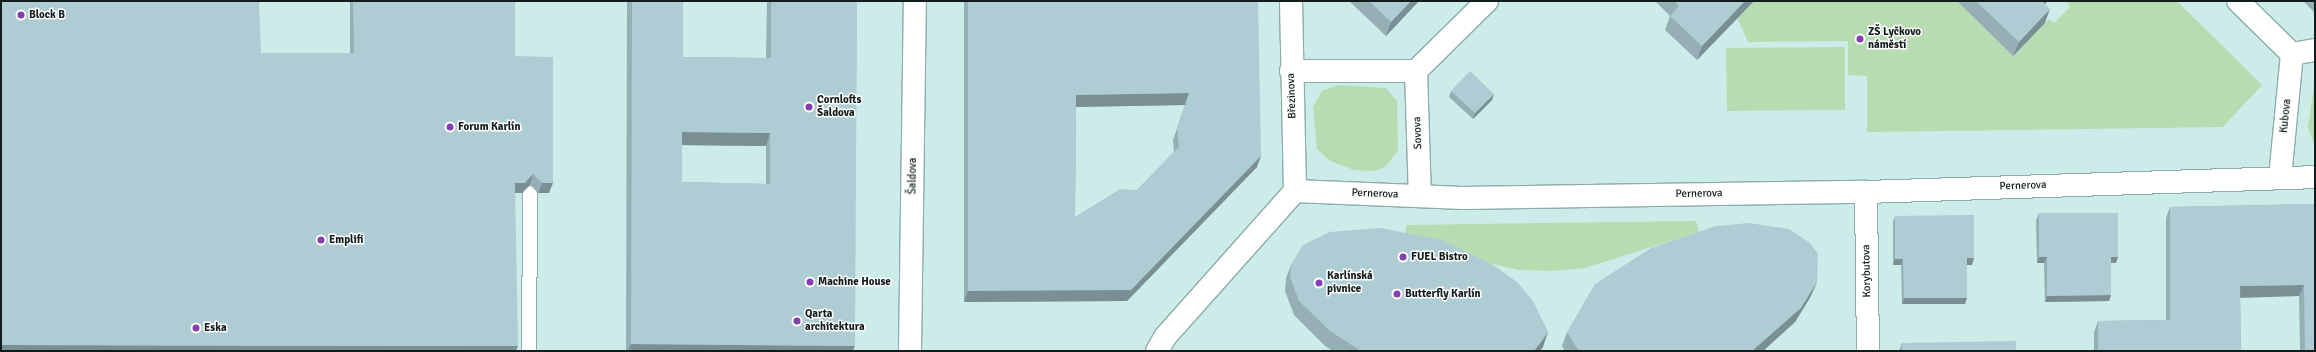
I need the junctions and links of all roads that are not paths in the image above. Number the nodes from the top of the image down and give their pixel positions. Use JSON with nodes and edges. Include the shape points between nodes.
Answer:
{"nodes":[{"id":1,"x":915,"y":1,"type":"edge"},
{"id":2,"x":1291,"y":1,"type":"edge"},
{"id":3,"x":1487,"y":1,"type":"edge"},
{"id":4,"x":2238,"y":1,"type":"edge"},
{"id":5,"x":2315,"y":50,"type":"edge"},
{"id":6,"x":2292,"y":54,"type":"junction"},
{"id":7,"x":1416,"y":70,"type":"junction"},
{"id":8,"x":1291,"y":72,"type":"junction"},
{"id":9,"x":2315,"y":177,"type":"edge"},
{"id":10,"x":2280,"y":178,"type":"junction"},
{"id":11,"x":1295,"y":191,"type":"junction"},
{"id":12,"x":1866,"y":192,"type":"junction"},
{"id":13,"x":530,"y":193,"type":"dead end"},
{"id":14,"x":1420,"y":196,"type":"junction"},
{"id":15,"x":529,"y":351,"type":"edge"},
{"id":16,"x":910,"y":351,"type":"edge"},
{"id":17,"x":1157,"y":351,"type":"edge"},
{"id":18,"x":1868,"y":351,"type":"edge"}],
"edges":[{"from":1,"to":16,"type":"street","name":"Šaldova"},
{"from":2,"to":8,"type":"street","name":"Březinova"},
{"from":3,"to":7,"type":"street"},
{"from":4,"to":6,"type":"street"},
{"from":5,"to":6,"type":"street"},
{"from":6,"to":10,"type":"street","name":"Kubova"},
{"from":7,"to":8,"type":"street"},
{"from":7,"to":14,"type":"street","name":"Sovova"},
{"from":8,"to":11,"type":"street","name":"Březinova"},
{"from":9,"to":10,"type":"street","name":"Pernerova"},
{"from":10,"to":12,"type":"street","name":"Pernerova"},
{"from":11,"to":14,"type":"street","name":"Pernerova"},
{"from":11,"to":17,"type":"street","via":[[1165,337]]},
{"from":12,"to":14,"type":"street","name":"Pernerova"},
{"from":12,"to":18,"type":"street","name":"Korybutova"},
{"from":13,"to":15,"type":"lane"}]}
